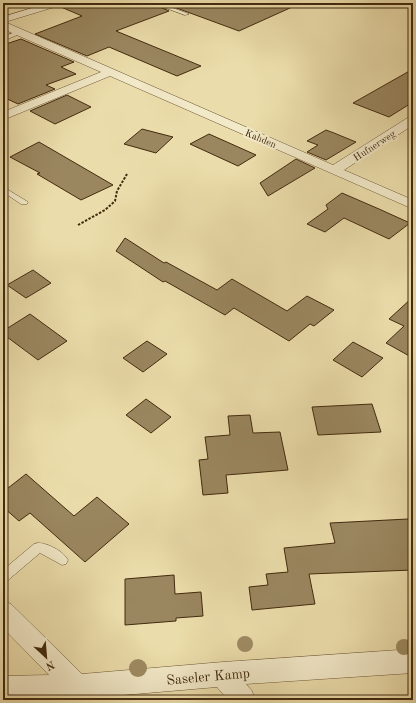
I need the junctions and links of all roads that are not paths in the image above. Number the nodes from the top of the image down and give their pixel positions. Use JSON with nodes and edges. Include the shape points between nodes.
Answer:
{"nodes":[{"id":1,"x":58,"y":3,"type":"edge"},
{"id":2,"x":154,"y":3,"type":"edge"},
{"id":3,"x":187,"y":14,"type":"dead end"},
{"id":4,"x":3,"y":20,"type":"edge"},
{"id":5,"x":3,"y":25,"type":"edge"},
{"id":6,"x":20,"y":32,"type":"junction"},
{"id":7,"x":3,"y":39,"type":"edge"},
{"id":8,"x":110,"y":72,"type":"junction"},
{"id":9,"x":3,"y":116,"type":"edge"},
{"id":10,"x":413,"y":120,"type":"edge"},
{"id":11,"x":336,"y":170,"type":"junction"},
{"id":12,"x":3,"y":189,"type":"edge"},
{"id":13,"x":24,"y":202,"type":"dead end"},
{"id":14,"x":413,"y":204,"type":"edge"},
{"id":15,"x":62,"y":560,"type":"dead end"},
{"id":16,"x":3,"y":577,"type":"edge"},
{"id":17,"x":3,"y":612,"type":"edge"},
{"id":18,"x":413,"y":661,"type":"edge"},
{"id":19,"x":223,"y":674,"type":"junction"},
{"id":20,"x":3,"y":688,"type":"edge"},
{"id":21,"x":77,"y":688,"type":"junction"},
{"id":22,"x":242,"y":700,"type":"edge"}],
"edges":[{"from":1,"to":4,"type":"street"},
{"from":2,"to":3,"type":"lane"},
{"from":5,"to":6,"type":"street","name":"Kahden"},
{"from":6,"to":7,"type":"lane"},
{"from":6,"to":8,"type":"street","name":"Kahden"},
{"from":8,"to":9,"type":"street"},
{"from":8,"to":11,"type":"street","name":"Kahden"},
{"from":10,"to":11,"type":"street","name":"Hufnerweg"},
{"from":11,"to":14,"type":"street","name":"Kahden"},
{"from":12,"to":13,"type":"lane"},
{"from":15,"to":16,"type":"lane","via":[[44,548],[38,548]]},
{"from":17,"to":21,"type":"street"},
{"from":18,"to":19,"type":"street","name":"Saseler Kamp"},
{"from":19,"to":21,"type":"street","name":"Saseler Kamp"},
{"from":19,"to":22,"type":"street"},
{"from":20,"to":21,"type":"street","name":"Saseler Kamp"}]}
